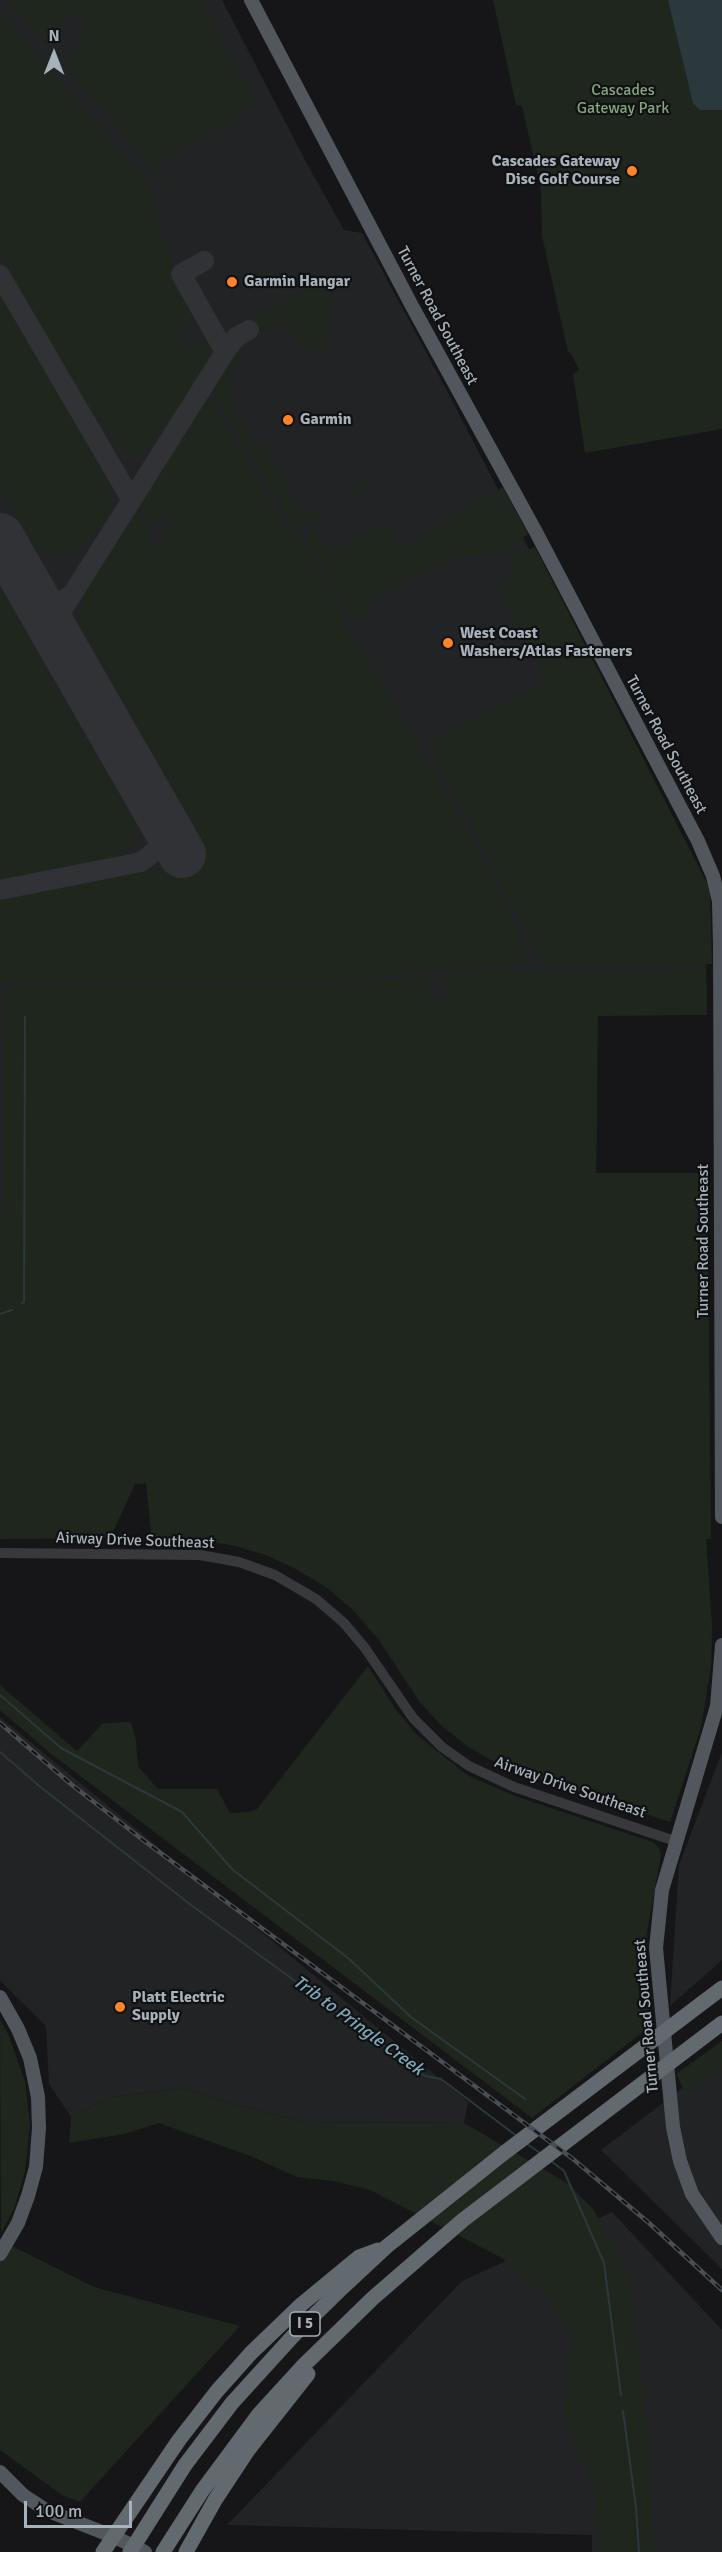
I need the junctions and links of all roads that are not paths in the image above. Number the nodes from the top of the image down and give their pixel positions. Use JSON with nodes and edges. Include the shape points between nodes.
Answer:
{"nodes":[{"id":1,"x":252,"y":0,"type":"edge"},
{"id":2,"x":722,"y":1517,"type":"edge"},
{"id":3,"x":0,"y":1553,"type":"edge"},
{"id":4,"x":722,"y":1645,"type":"edge"},
{"id":5,"x":675,"y":1841,"type":"junction"},
{"id":6,"x":722,"y":1988,"type":"edge"},
{"id":7,"x":0,"y":1997,"type":"edge"},
{"id":8,"x":722,"y":2023,"type":"edge"},
{"id":9,"x":722,"y":2238,"type":"edge"},
{"id":10,"x":386,"y":2247,"type":"junction"},
{"id":11,"x":0,"y":2254,"type":"edge"},
{"id":12,"x":320,"y":2350,"type":"junction"},
{"id":13,"x":0,"y":2472,"type":"edge"},
{"id":14,"x":165,"y":2549,"type":"edge"},
{"id":15,"x":102,"y":2552,"type":"edge"},
{"id":16,"x":130,"y":2552,"type":"edge"},
{"id":17,"x":145,"y":2552,"type":"edge"},
{"id":18,"x":186,"y":2552,"type":"edge"}],
"edges":[{"from":1,"to":2,"type":"main road","name":"Turner Road Southeast","via":[[698,841],[713,876],[719,901],[720,946]]},
{"from":3,"to":5,"type":"street","name":"Airway Drive Southeast","via":[[200,1556],[233,1561],[275,1575],[316,1599],[344,1623],[413,1718],[442,1747],[469,1766],[514,1788]]},
{"from":4,"to":5,"type":"main road","name":"Turner Road Southeast","via":[[715,1715]]},
{"from":5,"to":9,"type":"main road","name":"Turner Road Southeast","via":[[662,1890],[656,1948],[673,2127],[685,2179]]},
{"from":6,"to":10,"type":"highway","number":"I 5"},
{"from":7,"to":11,"type":"main road","via":[[30,2058],[39,2128],[36,2167],[28,2196]]},
{"from":8,"to":12,"type":"highway","number":"I 5","via":[[424,2253]]},
{"from":10,"to":15,"type":"highway","number":"I 5","via":[[359,2257],[302,2304],[251,2354],[193,2422]]},
{"from":10,"to":16,"type":"highway","number":"I 5","via":[[321,2308],[232,2403],[185,2465]]},
{"from":12,"to":14,"type":"highway","number":"I 5","via":[[239,2439]]},
{"from":12,"to":18,"type":"highway","via":[[306,2377],[255,2440],[220,2492]]},
{"from":13,"to":17,"type":"main road","via":[[23,2495],[46,2510]]}]}
